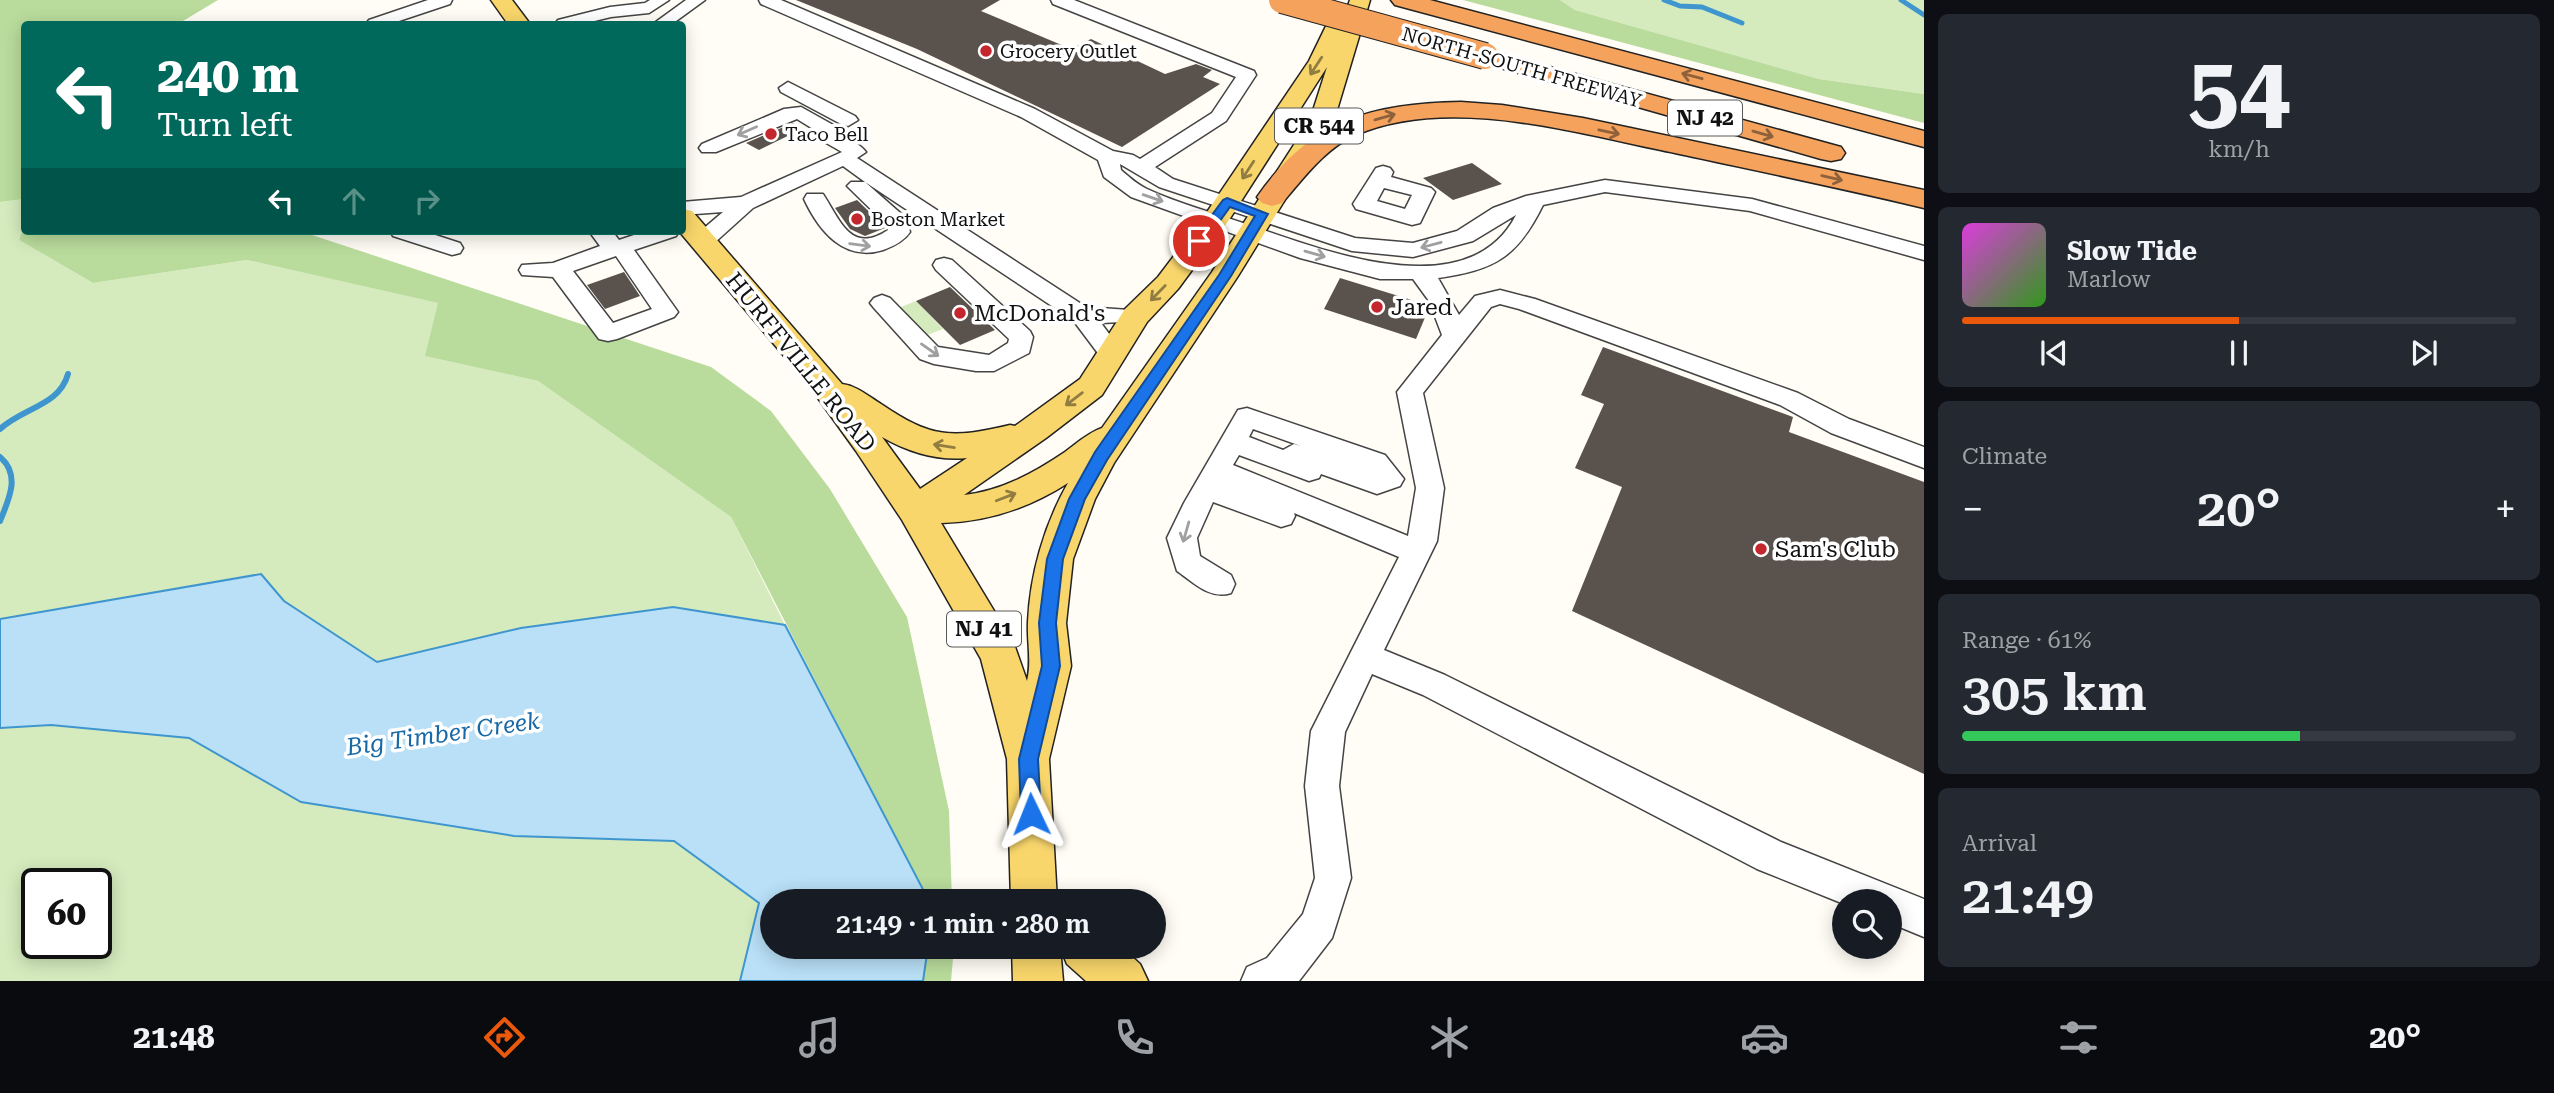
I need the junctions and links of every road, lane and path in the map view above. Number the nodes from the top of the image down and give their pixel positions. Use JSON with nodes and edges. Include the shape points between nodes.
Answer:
{"nodes":[{"id":1,"x":444,"y":0,"type":"edge"},
{"id":2,"x":501,"y":0,"type":"edge"},
{"id":3,"x":568,"y":0,"type":"edge"},
{"id":4,"x":661,"y":0,"type":"edge"},
{"id":5,"x":697,"y":0,"type":"edge"},
{"id":6,"x":767,"y":0,"type":"edge"},
{"id":7,"x":1059,"y":0,"type":"edge"},
{"id":8,"x":1282,"y":0,"type":"edge"},
{"id":9,"x":1344,"y":0,"type":"edge"},
{"id":10,"x":1360,"y":0,"type":"edge"},
{"id":11,"x":1403,"y":0,"type":"edge"},
{"id":12,"x":584,"y":20,"type":"junction"},
{"id":13,"x":384,"y":21,"type":"edge"},
{"id":14,"x":517,"y":21,"type":"edge"},
{"id":15,"x":579,"y":21,"type":"edge"},
{"id":16,"x":666,"y":21,"type":"edge"},
{"id":17,"x":788,"y":88,"type":"dead end"},
{"id":18,"x":848,"y":120,"type":"dead end"},
{"id":19,"x":1924,"y":139,"type":"edge"},
{"id":20,"x":709,"y":148,"type":"dead end"},
{"id":21,"x":856,"y":152,"type":"dead end"},
{"id":22,"x":1108,"y":157,"type":"junction"},
{"id":23,"x":1140,"y":168,"type":"junction"},
{"id":24,"x":1387,"y":179,"type":"dead end"},
{"id":25,"x":1924,"y":179,"type":"edge"},
{"id":26,"x":796,"y":180,"type":"junction"},
{"id":27,"x":867,"y":182,"type":"junction"},
{"id":28,"x":815,"y":199,"type":"junction"},
{"id":29,"x":1924,"y":199,"type":"edge"},
{"id":30,"x":1534,"y":201,"type":"junction"},
{"id":31,"x":745,"y":203,"type":"junction"},
{"id":32,"x":1221,"y":211,"type":"junction"},
{"id":33,"x":1386,"y":211,"type":"dead end"},
{"id":34,"x":1262,"y":215,"type":"junction"},
{"id":35,"x":686,"y":225,"type":"edge"},
{"id":36,"x":686,"y":225,"type":"edge"},
{"id":37,"x":686,"y":226,"type":"edge"},
{"id":38,"x":642,"y":235,"type":"edge"},
{"id":39,"x":612,"y":242,"type":"edge"},
{"id":40,"x":1924,"y":253,"type":"edge"},
{"id":41,"x":944,"y":265,"type":"dead end"},
{"id":42,"x":559,"y":269,"type":"junction"},
{"id":43,"x":530,"y":270,"type":"dead end"},
{"id":44,"x":1420,"y":272,"type":"junction"},
{"id":45,"x":882,"y":303,"type":"dead end"},
{"id":46,"x":1081,"y":315,"type":"junction"},
{"id":47,"x":1136,"y":316,"type":"junction"},
{"id":48,"x":1454,"y":335,"type":"junction"},
{"id":49,"x":1112,"y":354,"type":"junction"},
{"id":50,"x":821,"y":379,"type":"junction"},
{"id":51,"x":1125,"y":421,"type":"junction"},
{"id":52,"x":1034,"y":430,"type":"junction"},
{"id":53,"x":1224,"y":458,"type":"junction"},
{"id":54,"x":1924,"y":458,"type":"edge"},
{"id":55,"x":1429,"y":492,"type":"junction"},
{"id":56,"x":915,"y":510,"type":"junction"},
{"id":57,"x":1417,"y":552,"type":"junction"},
{"id":58,"x":1220,"y":584,"type":"dead end"},
{"id":59,"x":1366,"y":657,"type":"junction"},
{"id":60,"x":1028,"y":759,"type":"junction"},
{"id":61,"x":1035,"y":889,"type":"edge"},
{"id":62,"x":1853,"y":889,"type":"edge"},
{"id":63,"x":1902,"y":909,"type":"edge"},
{"id":64,"x":1924,"y":918,"type":"edge"},
{"id":65,"x":1037,"y":959,"type":"edge"},
{"id":66,"x":1098,"y":959,"type":"edge"},
{"id":67,"x":1038,"y":981,"type":"edge"},
{"id":68,"x":1123,"y":981,"type":"edge"},
{"id":69,"x":1261,"y":981,"type":"edge"}],
"edges":[{"from":1,"to":13,"type":"street"},
{"from":2,"to":14,"type":"main road"},
{"from":3,"to":12,"type":"street"},
{"from":4,"to":12,"type":"street","via":[[649,8]]},
{"from":5,"to":16,"type":"street"},
{"from":6,"to":22,"type":"street","via":[[1028,113]]},
{"from":7,"to":23,"type":"street","via":[[1247,75],[1219,117]]},
{"from":8,"to":25,"type":"highway","name":"NORTH-SOUTH FREEWAY","number":"NJ 42","one_way":true,"bridge":true},
{"from":9,"to":32,"type":"main road","number":"CR 544","one_way":true,"via":[[1326,51]]},
{"from":10,"to":34,"type":"main road","number":"CR 544","via":[[1322,120]]},
{"from":19,"to":11,"type":"highway","name":"NORTH-SOUTH FREEWAY","number":"NJ 42","one_way":true},
{"from":12,"to":15,"type":"street"},
{"from":17,"to":18,"type":"street"},
{"from":21,"to":20,"type":"street","one_way":true,"via":[[801,113],[791,113]]},
{"from":22,"to":23,"type":"street","via":[[1126,159]]},
{"from":22,"to":32,"type":"street","one_way":true,"via":[[1111,173],[1138,193]]},
{"from":23,"to":32,"type":"street"},
{"from":24,"to":33,"type":"street"},
{"from":26,"to":27,"type":"street","via":[[844,158]]},
{"from":26,"to":28,"type":"street"},
{"from":26,"to":31,"type":"street"},
{"from":27,"to":28,"type":"street"},
{"from":28,"to":27,"type":"street","one_way":true,"via":[[821,214],[849,244],[865,248],[899,232],[899,224]]},
{"from":27,"to":46,"type":"street"},
{"from":34,"to":29,"type":"highway","one_way":true,"via":[[1300,166],[1343,130],[1405,111],[1497,111],[1552,120]]},
{"from":30,"to":34,"type":"street","one_way":true,"via":[[1501,213],[1465,236],[1413,250],[1352,244]]},
{"from":30,"to":40,"type":"street","via":[[1605,187],[1647,190],[1752,205]]},
{"from":30,"to":44,"type":"street","via":[[1503,248],[1472,266]]},
{"from":31,"to":35,"type":"street"},
{"from":31,"to":36,"type":"street"},
{"from":32,"to":34,"type":"street"},
{"from":32,"to":47,"type":"main road","number":"CR 544","one_way":true,"via":[[1168,283]]},
{"from":34,"to":44,"type":"street","one_way":true,"via":[[1308,253],[1380,272]]},
{"from":34,"to":51,"type":"main road","number":"CR 544"},
{"from":37,"to":50,"type":"main road","name":"HURFFVILLE ROAD","number":"NJ 41"},
{"from":38,"to":39,"type":"street"},
{"from":39,"to":42,"type":"street"},
{"from":39,"to":42,"type":"street","via":[[666,312],[608,333]]},
{"from":45,"to":41,"type":"street","one_way":true,"via":[[929,353],[943,358],[994,363],[1020,346],[1021,337]]},
{"from":42,"to":43,"type":"street"},
{"from":44,"to":48,"type":"street","via":[[1445,304]]},
{"from":46,"to":47,"type":"street"},
{"from":46,"to":49,"type":"street"},
{"from":47,"to":49,"type":"main road","number":"CR 544"},
{"from":48,"to":54,"type":"street","via":[[1483,302],[1500,297],[1527,304],[1789,399],[1840,426]]},
{"from":48,"to":55,"type":"street","via":[[1410,392]]},
{"from":49,"to":52,"type":"main road","number":"CR 544","one_way":true,"via":[[1091,387]]},
{"from":52,"to":50,"type":"main road","one_way":true,"via":[[950,449],[905,437]]},
{"from":50,"to":56,"type":"main road","name":"HURFFVILLE ROAD","number":"NJ 41"},
{"from":56,"to":51,"type":"main road","one_way":true,"via":[[981,506],[1034,486],[1079,462]]},
{"from":51,"to":60,"type":"main road","number":"CR 544","via":[[1077,499],[1055,559],[1047,623],[1051,666]]},
{"from":52,"to":56,"type":"main road","number":"CR 544"},
{"from":53,"to":55,"type":"street","via":[[1247,417],[1375,462],[1384,481]]},
{"from":53,"to":57,"type":"street","via":[[1329,534],[1361,531]]},
{"from":53,"to":58,"type":"street","one_way":true,"via":[[1182,538],[1187,563]]},
{"from":55,"to":57,"type":"street"},
{"from":56,"to":60,"type":"main road","number":"NJ 41","via":[[1000,656]]},
{"from":57,"to":59,"type":"street"},
{"from":59,"to":62,"type":"street","via":[[1434,685],[1770,856]]},
{"from":59,"to":69,"type":"street","via":[[1328,731],[1322,786],[1333,878],[1319,925],[1281,972]]},
{"from":60,"to":61,"type":"main road","number":"NJ 41"},
{"from":63,"to":64,"type":"street"},
{"from":65,"to":67,"type":"main road"},
{"from":66,"to":68,"type":"main road"}]}
